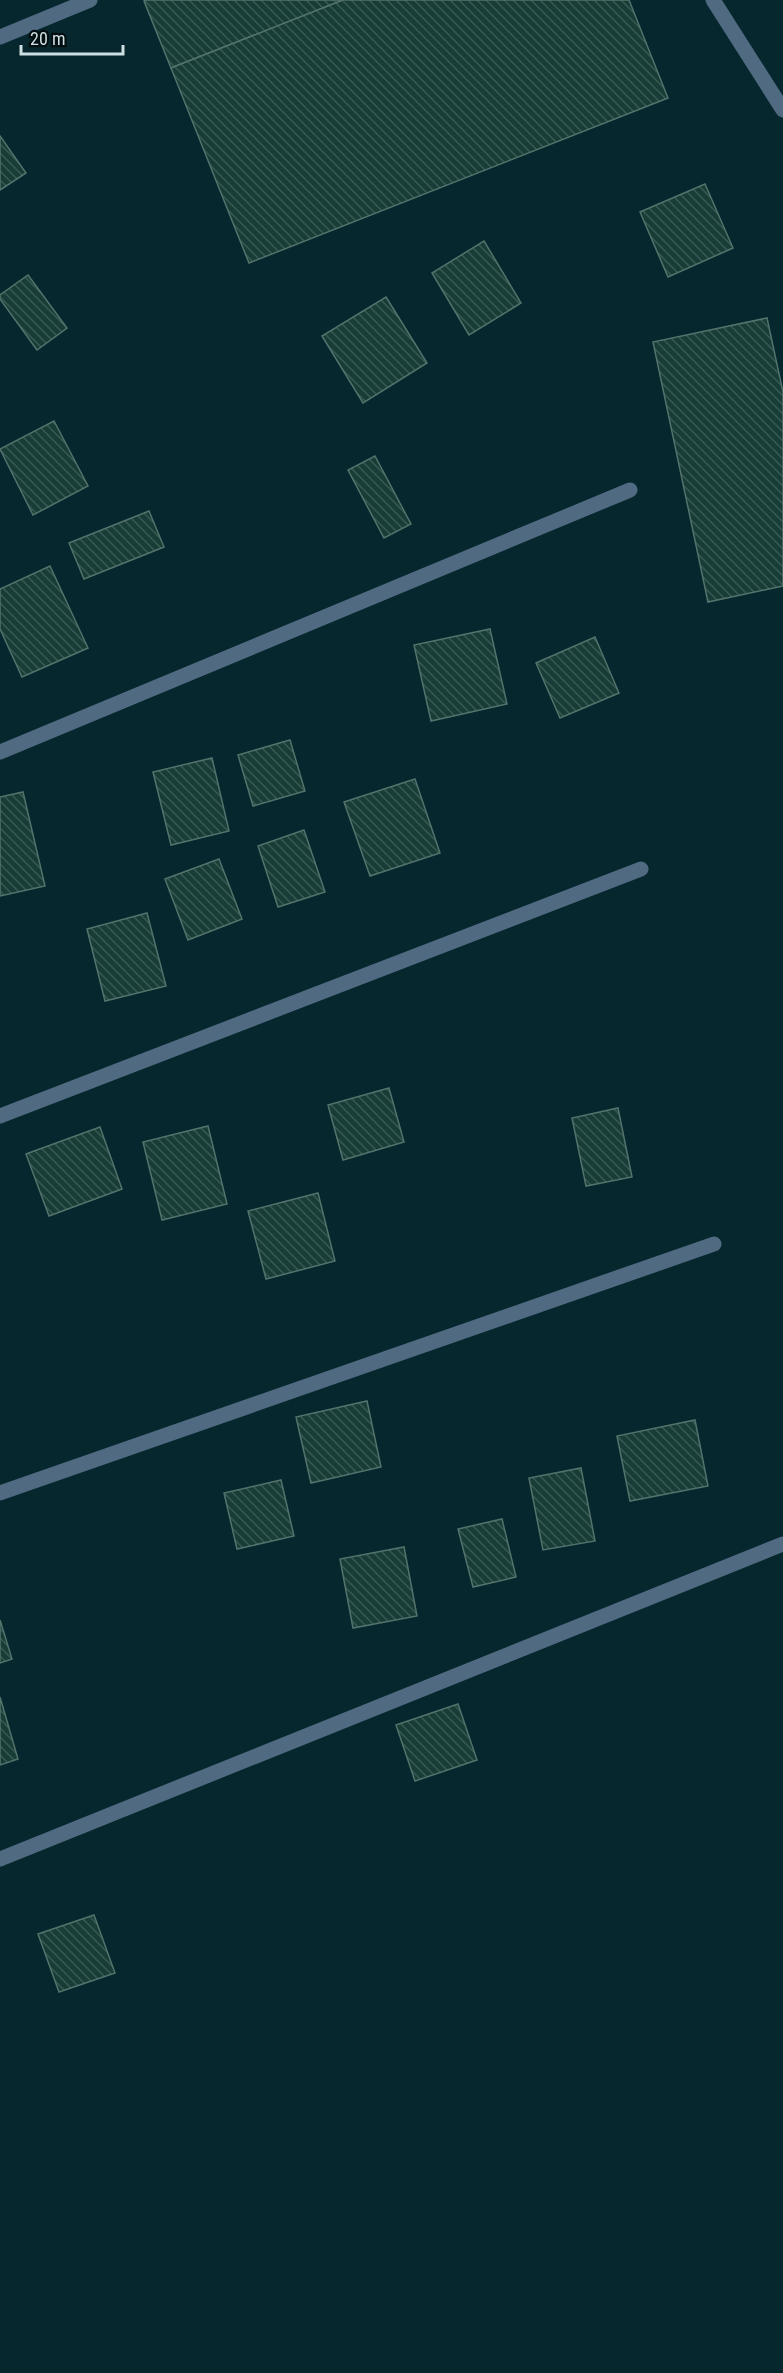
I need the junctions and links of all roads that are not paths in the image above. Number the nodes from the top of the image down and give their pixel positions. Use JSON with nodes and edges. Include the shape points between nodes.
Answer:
{"nodes":[{"id":1,"x":90,"y":0,"type":"edge"},
{"id":2,"x":712,"y":0,"type":"edge"},
{"id":3,"x":0,"y":37,"type":"edge"},
{"id":4,"x":783,"y":110,"type":"edge"},
{"id":5,"x":630,"y":490,"type":"dead end"},
{"id":6,"x":0,"y":752,"type":"edge"},
{"id":7,"x":641,"y":869,"type":"dead end"},
{"id":8,"x":0,"y":1116,"type":"edge"},
{"id":9,"x":714,"y":1244,"type":"dead end"},
{"id":10,"x":0,"y":1493,"type":"edge"},
{"id":11,"x":783,"y":1544,"type":"edge"},
{"id":12,"x":0,"y":1859,"type":"edge"}],
"edges":[{"from":1,"to":3,"type":"street"},
{"from":2,"to":4,"type":"street"},
{"from":5,"to":6,"type":"street"},
{"from":7,"to":8,"type":"street"},
{"from":9,"to":10,"type":"street"},
{"from":11,"to":12,"type":"street"}]}
